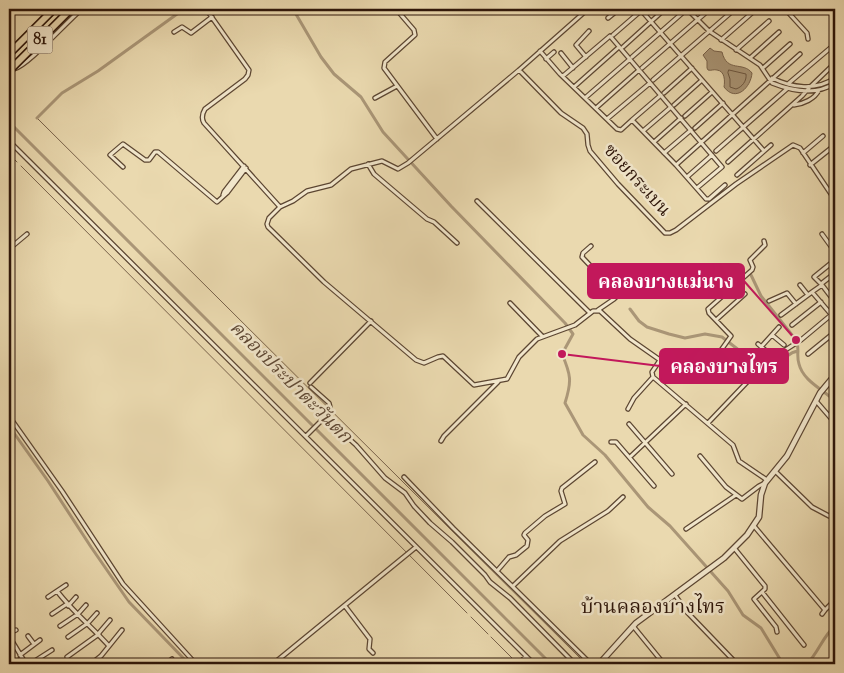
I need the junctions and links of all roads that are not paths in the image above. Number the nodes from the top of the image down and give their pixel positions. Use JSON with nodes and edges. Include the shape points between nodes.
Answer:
{"nodes":[{"id":1,"x":54,"y":9,"type":"edge"},
{"id":2,"x":71,"y":9,"type":"edge"},
{"id":3,"x":82,"y":9,"type":"edge"},
{"id":4,"x":158,"y":9,"type":"edge"},
{"id":5,"x":167,"y":9,"type":"edge"},
{"id":6,"x":206,"y":9,"type":"edge"},
{"id":7,"x":396,"y":9,"type":"edge"},
{"id":8,"x":588,"y":9,"type":"edge"},
{"id":9,"x":619,"y":9,"type":"edge"},
{"id":10,"x":641,"y":9,"type":"edge"},
{"id":11,"x":665,"y":9,"type":"edge"},
{"id":12,"x":687,"y":9,"type":"edge"},
{"id":13,"x":710,"y":9,"type":"edge"},
{"id":14,"x":735,"y":9,"type":"edge"},
{"id":15,"x":754,"y":9,"type":"edge"},
{"id":16,"x":785,"y":9,"type":"edge"},
{"id":17,"x":212,"y":17,"type":"junction"},
{"id":18,"x":608,"y":18,"type":"dead end"},
{"id":19,"x":697,"y":20,"type":"junction"},
{"id":20,"x":651,"y":21,"type":"junction"},
{"id":21,"x":769,"y":21,"type":"dead end"},
{"id":22,"x":174,"y":32,"type":"dead end"},
{"id":23,"x":589,"y":32,"type":"dead end"},
{"id":24,"x":661,"y":32,"type":"junction"},
{"id":25,"x":709,"y":32,"type":"junction"},
{"id":26,"x":779,"y":32,"type":"dead end"},
{"id":27,"x":613,"y":35,"type":"dead end"},
{"id":28,"x":808,"y":38,"type":"dead end"},
{"id":29,"x":721,"y":40,"type":"junction"},
{"id":30,"x":671,"y":44,"type":"junction"},
{"id":31,"x":790,"y":44,"type":"dead end"},
{"id":32,"x":835,"y":44,"type":"edge"},
{"id":33,"x":621,"y":47,"type":"junction"},
{"id":34,"x":736,"y":50,"type":"junction"},
{"id":35,"x":540,"y":52,"type":"junction"},
{"id":36,"x":554,"y":52,"type":"dead end"},
{"id":37,"x":561,"y":53,"type":"dead end"},
{"id":38,"x":9,"y":54,"type":"edge"},
{"id":39,"x":800,"y":54,"type":"dead end"},
{"id":40,"x":681,"y":56,"type":"junction"},
{"id":41,"x":586,"y":57,"type":"junction"},
{"id":42,"x":546,"y":58,"type":"junction"},
{"id":43,"x":631,"y":58,"type":"junction"},
{"id":44,"x":750,"y":58,"type":"junction"},
{"id":45,"x":835,"y":63,"type":"edge"},
{"id":46,"x":573,"y":68,"type":"junction"},
{"id":47,"x":692,"y":68,"type":"junction"},
{"id":48,"x":763,"y":68,"type":"junction"},
{"id":49,"x":641,"y":69,"type":"junction"},
{"id":50,"x":9,"y":70,"type":"edge"},
{"id":51,"x":519,"y":70,"type":"junction"},
{"id":52,"x":563,"y":76,"type":"junction"},
{"id":53,"x":835,"y":78,"type":"edge"},
{"id":54,"x":702,"y":80,"type":"junction"},
{"id":55,"x":771,"y":80,"type":"junction"},
{"id":56,"x":652,"y":81,"type":"junction"},
{"id":57,"x":835,"y":83,"type":"edge"},
{"id":58,"x":397,"y":86,"type":"junction"},
{"id":59,"x":574,"y":86,"type":"junction"},
{"id":60,"x":787,"y":86,"type":"junction"},
{"id":61,"x":808,"y":89,"type":"junction"},
{"id":62,"x":819,"y":90,"type":"junction"},
{"id":63,"x":712,"y":92,"type":"junction"},
{"id":64,"x":662,"y":94,"type":"junction"},
{"id":65,"x":375,"y":98,"type":"dead end"},
{"id":66,"x":585,"y":98,"type":"junction"},
{"id":67,"x":723,"y":103,"type":"junction"},
{"id":68,"x":793,"y":105,"type":"junction"},
{"id":69,"x":673,"y":106,"type":"junction"},
{"id":70,"x":596,"y":108,"type":"junction"},
{"id":71,"x":733,"y":115,"type":"junction"},
{"id":72,"x":683,"y":117,"type":"junction"},
{"id":73,"x":607,"y":119,"type":"junction"},
{"id":74,"x":632,"y":120,"type":"junction"},
{"id":75,"x":744,"y":127,"type":"junction"},
{"id":76,"x":695,"y":128,"type":"dead end"},
{"id":77,"x":691,"y":130,"type":"junction"},
{"id":78,"x":643,"y":131,"type":"junction"},
{"id":79,"x":823,"y":136,"type":"dead end"},
{"id":80,"x":437,"y":139,"type":"junction"},
{"id":81,"x":754,"y":139,"type":"junction"},
{"id":82,"x":9,"y":141,"type":"edge"},
{"id":83,"x":654,"y":142,"type":"junction"},
{"id":84,"x":701,"y":143,"type":"junction"},
{"id":85,"x":771,"y":145,"type":"dead end"},
{"id":86,"x":835,"y":145,"type":"edge"},
{"id":87,"x":764,"y":151,"type":"junction"},
{"id":88,"x":716,"y":152,"type":"dead end"},
{"id":89,"x":664,"y":153,"type":"junction"},
{"id":90,"x":803,"y":153,"type":"junction"},
{"id":91,"x":712,"y":155,"type":"junction"},
{"id":92,"x":728,"y":162,"type":"dead end"},
{"id":93,"x":368,"y":164,"type":"junction"},
{"id":94,"x":676,"y":165,"type":"junction"},
{"id":95,"x":810,"y":165,"type":"junction"},
{"id":96,"x":123,"y":166,"type":"dead end"},
{"id":97,"x":245,"y":167,"type":"junction"},
{"id":98,"x":737,"y":175,"type":"dead end"},
{"id":99,"x":687,"y":177,"type":"junction"},
{"id":100,"x":725,"y":185,"type":"dead end"},
{"id":101,"x":697,"y":188,"type":"junction"},
{"id":102,"x":834,"y":195,"type":"edge"},
{"id":103,"x":835,"y":200,"type":"edge"},
{"id":104,"x":477,"y":201,"type":"dead end"},
{"id":105,"x":280,"y":207,"type":"junction"},
{"id":106,"x":27,"y":234,"type":"dead end"},
{"id":107,"x":822,"y":234,"type":"dead end"},
{"id":108,"x":764,"y":241,"type":"dead end"},
{"id":109,"x":457,"y":243,"type":"dead end"},
{"id":110,"x":591,"y":246,"type":"dead end"},
{"id":111,"x":9,"y":249,"type":"edge"},
{"id":112,"x":835,"y":252,"type":"edge"},
{"id":113,"x":835,"y":260,"type":"edge"},
{"id":114,"x":835,"y":273,"type":"edge"},
{"id":115,"x":821,"y":284,"type":"junction"},
{"id":116,"x":800,"y":285,"type":"dead end"},
{"id":117,"x":628,"y":286,"type":"dead end"},
{"id":118,"x":812,"y":292,"type":"junction"},
{"id":119,"x":835,"y":293,"type":"edge"},
{"id":120,"x":745,"y":294,"type":"dead end"},
{"id":121,"x":618,"y":295,"type":"junction"},
{"id":122,"x":808,"y":295,"type":"junction"},
{"id":123,"x":831,"y":296,"type":"junction"},
{"id":124,"x":769,"y":302,"type":"dead end"},
{"id":125,"x":821,"y":302,"type":"junction"},
{"id":126,"x":835,"y":302,"type":"edge"},
{"id":127,"x":510,"y":303,"type":"dead end"},
{"id":128,"x":796,"y":304,"type":"junction"},
{"id":129,"x":597,"y":310,"type":"junction"},
{"id":130,"x":590,"y":313,"type":"junction"},
{"id":131,"x":781,"y":315,"type":"dead end"},
{"id":132,"x":831,"y":315,"type":"junction"},
{"id":133,"x":835,"y":319,"type":"edge"},
{"id":134,"x":716,"y":320,"type":"junction"},
{"id":135,"x":371,"y":321,"type":"junction"},
{"id":136,"x":792,"y":325,"type":"dead end"},
{"id":137,"x":779,"y":327,"type":"dead end"},
{"id":138,"x":835,"y":332,"type":"edge"},
{"id":139,"x":772,"y":335,"type":"junction"},
{"id":140,"x":542,"y":336,"type":"junction"},
{"id":141,"x":784,"y":345,"type":"dead end"},
{"id":142,"x":808,"y":354,"type":"dead end"},
{"id":143,"x":835,"y":375,"type":"edge"},
{"id":144,"x":653,"y":377,"type":"junction"},
{"id":145,"x":498,"y":382,"type":"junction"},
{"id":146,"x":310,"y":383,"type":"dead end"},
{"id":147,"x":311,"y":387,"type":"dead end"},
{"id":148,"x":816,"y":401,"type":"junction"},
{"id":149,"x":686,"y":404,"type":"junction"},
{"id":150,"x":628,"y":409,"type":"dead end"},
{"id":151,"x":9,"y":416,"type":"edge"},
{"id":152,"x":324,"y":418,"type":"junction"},
{"id":153,"x":708,"y":423,"type":"junction"},
{"id":154,"x":835,"y":423,"type":"edge"},
{"id":155,"x":629,"y":424,"type":"dead end"},
{"id":156,"x":307,"y":435,"type":"junction"},
{"id":157,"x":441,"y":441,"type":"dead end"},
{"id":158,"x":611,"y":442,"type":"dead end"},
{"id":159,"x":646,"y":443,"type":"junction"},
{"id":160,"x":700,"y":456,"type":"dead end"},
{"id":161,"x":630,"y":457,"type":"junction"},
{"id":162,"x":595,"y":462,"type":"dead end"},
{"id":163,"x":775,"y":471,"type":"junction"},
{"id":164,"x":672,"y":474,"type":"dead end"},
{"id":165,"x":404,"y":477,"type":"dead end"},
{"id":166,"x":766,"y":482,"type":"junction"},
{"id":167,"x":654,"y":486,"type":"dead end"},
{"id":168,"x":736,"y":495,"type":"junction"},
{"id":169,"x":623,"y":497,"type":"dead end"},
{"id":170,"x":830,"y":516,"type":"dead end"},
{"id":171,"x":754,"y":526,"type":"junction"},
{"id":172,"x":686,"y":529,"type":"dead end"},
{"id":173,"x":416,"y":547,"type":"junction"},
{"id":174,"x":735,"y":548,"type":"junction"},
{"id":175,"x":497,"y":571,"type":"junction"},
{"id":176,"x":66,"y":585,"type":"dead end"},
{"id":177,"x":513,"y":586,"type":"junction"},
{"id":178,"x":57,"y":592,"type":"junction"},
{"id":179,"x":762,"y":592,"type":"junction"},
{"id":180,"x":675,"y":595,"type":"junction"},
{"id":181,"x":48,"y":597,"type":"dead end"},
{"id":182,"x":76,"y":597,"type":"dead end"},
{"id":183,"x":835,"y":600,"type":"edge"},
{"id":184,"x":67,"y":605,"type":"junction"},
{"id":185,"x":86,"y":606,"type":"dead end"},
{"id":186,"x":345,"y":606,"type":"junction"},
{"id":187,"x":825,"y":610,"type":"junction"},
{"id":188,"x":97,"y":613,"type":"dead end"},
{"id":189,"x":52,"y":614,"type":"dead end"},
{"id":190,"x":78,"y":614,"type":"junction"},
{"id":191,"x":822,"y":614,"type":"dead end"},
{"id":192,"x":110,"y":620,"type":"dead end"},
{"id":193,"x":88,"y":623,"type":"junction"},
{"id":194,"x":60,"y":626,"type":"dead end"},
{"id":195,"x":632,"y":626,"type":"junction"},
{"id":196,"x":16,"y":630,"type":"dead end"},
{"id":197,"x":122,"y":630,"type":"dead end"},
{"id":198,"x":777,"y":632,"type":"dead end"},
{"id":199,"x":98,"y":634,"type":"junction"},
{"id":200,"x":9,"y":635,"type":"edge"},
{"id":201,"x":28,"y":636,"type":"dead end"},
{"id":202,"x":68,"y":638,"type":"dead end"},
{"id":203,"x":40,"y":640,"type":"dead end"},
{"id":204,"x":34,"y":644,"type":"junction"},
{"id":205,"x":804,"y":645,"type":"dead end"},
{"id":206,"x":14,"y":646,"type":"junction"},
{"id":207,"x":109,"y":646,"type":"junction"},
{"id":208,"x":9,"y":650,"type":"edge"},
{"id":209,"x":52,"y":650,"type":"dead end"},
{"id":210,"x":373,"y":653,"type":"dead end"},
{"id":211,"x":526,"y":656,"type":"junction"},
{"id":212,"x":21,"y":657,"type":"junction"},
{"id":213,"x":67,"y":658,"type":"dead end"},
{"id":214,"x":61,"y":660,"type":"dead end"},
{"id":215,"x":172,"y":660,"type":"dead end"},
{"id":216,"x":12,"y":664,"type":"edge"},
{"id":217,"x":26,"y":664,"type":"edge"},
{"id":218,"x":30,"y":664,"type":"edge"},
{"id":219,"x":56,"y":664,"type":"edge"},
{"id":220,"x":91,"y":664,"type":"edge"},
{"id":221,"x":165,"y":664,"type":"edge"},
{"id":222,"x":196,"y":664,"type":"edge"},
{"id":223,"x":273,"y":664,"type":"edge"},
{"id":224,"x":519,"y":664,"type":"edge"},
{"id":225,"x":534,"y":664,"type":"edge"},
{"id":226,"x":575,"y":664,"type":"edge"},
{"id":227,"x":591,"y":664,"type":"edge"},
{"id":228,"x":599,"y":664,"type":"edge"},
{"id":229,"x":664,"y":664,"type":"edge"},
{"id":230,"x":737,"y":664,"type":"edge"}],
"edges":[{"from":1,"to":38,"type":"highway","number":"81"},
{"from":2,"to":50,"type":"highway","number":"81","bridge":true},
{"from":3,"to":50,"type":"street","via":[[23,65]]},
{"from":4,"to":5,"type":"street","via":[[162,12]]},
{"from":6,"to":17,"type":"street"},
{"from":7,"to":58,"type":"street","via":[[415,35],[384,64]]},
{"from":8,"to":35,"type":"street"},
{"from":9,"to":18,"type":"street"},
{"from":10,"to":20,"type":"street"},
{"from":10,"to":27,"type":"street"},
{"from":11,"to":20,"type":"street"},
{"from":12,"to":19,"type":"street"},
{"from":12,"to":24,"type":"street"},
{"from":13,"to":19,"type":"street"},
{"from":14,"to":25,"type":"street"},
{"from":15,"to":29,"type":"street"},
{"from":16,"to":28,"type":"street"},
{"from":17,"to":22,"type":"street","via":[[191,33],[182,27]]},
{"from":17,"to":97,"type":"street","via":[[249,70],[244,79],[205,109],[202,119]]},
{"from":19,"to":25,"type":"street"},
{"from":19,"to":30,"type":"street"},
{"from":20,"to":24,"type":"street"},
{"from":20,"to":33,"type":"street"},
{"from":21,"to":34,"type":"street"},
{"from":23,"to":41,"type":"street","via":[[576,45]]},
{"from":24,"to":30,"type":"street"},
{"from":24,"to":43,"type":"street"},
{"from":25,"to":29,"type":"street"},
{"from":25,"to":40,"type":"street"},
{"from":26,"to":44,"type":"street"},
{"from":29,"to":34,"type":"street"},
{"from":30,"to":40,"type":"street"},
{"from":30,"to":49,"type":"street"},
{"from":31,"to":48,"type":"street"},
{"from":32,"to":60,"type":"street"},
{"from":33,"to":41,"type":"street","via":[[610,36]]},
{"from":33,"to":43,"type":"street"},
{"from":33,"to":59,"type":"street"},
{"from":34,"to":44,"type":"street"},
{"from":35,"to":42,"type":"street"},
{"from":35,"to":51,"type":"street"},
{"from":36,"to":42,"type":"street"},
{"from":37,"to":46,"type":"street"},
{"from":39,"to":55,"type":"street"},
{"from":40,"to":47,"type":"street"},
{"from":40,"to":56,"type":"street"},
{"from":41,"to":46,"type":"street"},
{"from":42,"to":52,"type":"street"},
{"from":43,"to":49,"type":"street"},
{"from":43,"to":66,"type":"street"},
{"from":44,"to":48,"type":"street"},
{"from":45,"to":61,"type":"street"},
{"from":46,"to":52,"type":"street"},
{"from":47,"to":54,"type":"street"},
{"from":47,"to":64,"type":"street"},
{"from":48,"to":55,"type":"street"},
{"from":49,"to":56,"type":"street"},
{"from":49,"to":70,"type":"street"},
{"from":51,"to":80,"type":"street"},
{"from":51,"to":90,"type":"street","name":"ซอยกระเบน","via":[[561,113],[583,128],[590,151],[668,234],[789,147],[797,146]]},
{"from":52,"to":59,"type":"street"},
{"from":53,"to":61,"type":"street"},
{"from":54,"to":63,"type":"street"},
{"from":54,"to":69,"type":"street"},
{"from":55,"to":60,"type":"street"},
{"from":55,"to":71,"type":"street"},
{"from":56,"to":64,"type":"street"},
{"from":56,"to":73,"type":"street"},
{"from":57,"to":62,"type":"street"},
{"from":58,"to":65,"type":"street"},
{"from":58,"to":80,"type":"street"},
{"from":59,"to":66,"type":"street"},
{"from":60,"to":61,"type":"street"},
{"from":60,"to":75,"type":"street"},
{"from":61,"to":62,"type":"street"},
{"from":61,"to":68,"type":"street"},
{"from":62,"to":68,"type":"street","via":[[804,103]]},
{"from":63,"to":67,"type":"street"},
{"from":63,"to":72,"type":"street"},
{"from":64,"to":69,"type":"street"},
{"from":64,"to":74,"type":"street"},
{"from":66,"to":70,"type":"street"},
{"from":67,"to":71,"type":"street"},
{"from":67,"to":76,"type":"street"},
{"from":68,"to":81,"type":"street"},
{"from":69,"to":72,"type":"street"},
{"from":69,"to":78,"type":"street"},
{"from":70,"to":73,"type":"street"},
{"from":71,"to":75,"type":"street"},
{"from":71,"to":84,"type":"street"},
{"from":72,"to":77,"type":"street"},
{"from":72,"to":83,"type":"street"},
{"from":73,"to":74,"type":"street","via":[[618,130]]},
{"from":74,"to":78,"type":"street"},
{"from":75,"to":81,"type":"street"},
{"from":75,"to":88,"type":"street"},
{"from":77,"to":84,"type":"street"},
{"from":77,"to":89,"type":"street"},
{"from":78,"to":83,"type":"street"},
{"from":79,"to":90,"type":"street"},
{"from":80,"to":93,"type":"street","via":[[398,169],[385,161]]},
{"from":81,"to":87,"type":"street"},
{"from":81,"to":92,"type":"street"},
{"from":82,"to":156,"type":"street"},
{"from":83,"to":89,"type":"street"},
{"from":84,"to":91,"type":"street"},
{"from":84,"to":94,"type":"street"},
{"from":85,"to":87,"type":"street"},
{"from":86,"to":95,"type":"street"},
{"from":87,"to":98,"type":"street"},
{"from":89,"to":94,"type":"street"},
{"from":90,"to":95,"type":"street"},
{"from":91,"to":99,"type":"street"},
{"from":91,"to":101,"type":"street","via":[[722,166]]},
{"from":93,"to":105,"type":"street","via":[[346,172],[331,185],[307,191]]},
{"from":93,"to":109,"type":"street","via":[[374,174]]},
{"from":94,"to":99,"type":"street"},
{"from":95,"to":102,"type":"street"},
{"from":96,"to":97,"type":"street","via":[[110,156],[123,144],[146,160],[157,152],[216,201]]},
{"from":97,"to":105,"type":"street"},
{"from":99,"to":101,"type":"street"},
{"from":100,"to":101,"type":"street","via":[[707,199]]},
{"from":102,"to":103,"type":"street"},
{"from":104,"to":130,"type":"street"},
{"from":105,"to":135,"type":"street","via":[[268,218],[268,227],[324,282]]},
{"from":106,"to":111,"type":"street"},
{"from":107,"to":112,"type":"street"},
{"from":108,"to":134,"type":"street","via":[[765,245],[750,260],[752,270],[709,307],[709,313]]},
{"from":110,"to":121,"type":"street","via":[[582,257]]},
{"from":113,"to":115,"type":"street","via":[[814,277]]},
{"from":114,"to":115,"type":"street"},
{"from":115,"to":118,"type":"street"},
{"from":115,"to":123,"type":"street"},
{"from":116,"to":122,"type":"street"},
{"from":117,"to":121,"type":"street"},
{"from":118,"to":122,"type":"street"},
{"from":118,"to":125,"type":"street"},
{"from":119,"to":123,"type":"street"},
{"from":120,"to":134,"type":"street"},
{"from":121,"to":129,"type":"street"},
{"from":122,"to":128,"type":"street"},
{"from":123,"to":126,"type":"street"},
{"from":124,"to":128,"type":"street","via":[[786,293]]},
{"from":125,"to":132,"type":"street"},
{"from":125,"to":136,"type":"street"},
{"from":127,"to":140,"type":"street"},
{"from":128,"to":131,"type":"street"},
{"from":129,"to":130,"type":"street"},
{"from":129,"to":144,"type":"street","via":[[630,340],[660,360],[652,372]]},
{"from":130,"to":140,"type":"street","via":[[575,325]]},
{"from":132,"to":133,"type":"street"},
{"from":132,"to":139,"type":"street","via":[[774,357],[760,345]]},
{"from":134,"to":153,"type":"street","via":[[731,336],[719,352],[749,380]]},
{"from":135,"to":145,"type":"street","via":[[419,362],[443,356],[474,386]]},
{"from":135,"to":146,"type":"street"},
{"from":137,"to":139,"type":"street"},
{"from":138,"to":142,"type":"street"},
{"from":139,"to":141,"type":"street"},
{"from":140,"to":145,"type":"street","via":[[522,353],[508,377]]},
{"from":143,"to":148,"type":"street"},
{"from":144,"to":149,"type":"street"},
{"from":144,"to":150,"type":"street"},
{"from":145,"to":157,"type":"street"},
{"from":147,"to":152,"type":"street","via":[[330,405]]},
{"from":148,"to":154,"type":"street"},
{"from":148,"to":163,"type":"street","via":[[787,456]]},
{"from":149,"to":153,"type":"street"},
{"from":149,"to":159,"type":"street"},
{"from":151,"to":222,"type":"street","via":[[123,584]]},
{"from":152,"to":156,"type":"street"},
{"from":152,"to":226,"type":"street","via":[[354,443],[385,478],[405,493],[430,523]]},
{"from":153,"to":166,"type":"street","via":[[733,444],[739,461]]},
{"from":155,"to":159,"type":"street"},
{"from":156,"to":173,"type":"street"},
{"from":158,"to":161,"type":"street","via":[[616,442]]},
{"from":159,"to":161,"type":"street"},
{"from":159,"to":164,"type":"street"},
{"from":160,"to":168,"type":"street"},
{"from":161,"to":167,"type":"street"},
{"from":162,"to":175,"type":"street","via":[[562,488],[566,504],[525,533],[527,546],[509,557]]},
{"from":163,"to":166,"type":"street"},
{"from":163,"to":170,"type":"street","via":[[812,507]]},
{"from":165,"to":175,"type":"street"},
{"from":166,"to":168,"type":"street","via":[[744,499]]},
{"from":166,"to":171,"type":"street"},
{"from":168,"to":172,"type":"street"},
{"from":169,"to":177,"type":"street","via":[[608,511],[560,542]]},
{"from":171,"to":174,"type":"street"},
{"from":171,"to":187,"type":"street"},
{"from":173,"to":186,"type":"street"},
{"from":173,"to":211,"type":"street"},
{"from":174,"to":179,"type":"street","via":[[763,583]]},
{"from":174,"to":180,"type":"street"},
{"from":175,"to":177,"type":"street"},
{"from":176,"to":178,"type":"street"},
{"from":177,"to":227,"type":"street"},
{"from":178,"to":181,"type":"street"},
{"from":178,"to":184,"type":"street"},
{"from":179,"to":198,"type":"street","via":[[755,601]]},
{"from":179,"to":205,"type":"street"},
{"from":180,"to":195,"type":"street"},
{"from":180,"to":230,"type":"street"},
{"from":182,"to":184,"type":"street"},
{"from":183,"to":187,"type":"street"},
{"from":184,"to":189,"type":"street"},
{"from":184,"to":190,"type":"street"},
{"from":185,"to":190,"type":"street"},
{"from":186,"to":210,"type":"street","via":[[370,639],[369,649]]},
{"from":186,"to":223,"type":"street"},
{"from":187,"to":191,"type":"street"},
{"from":188,"to":193,"type":"street"},
{"from":190,"to":193,"type":"street"},
{"from":190,"to":194,"type":"street"},
{"from":192,"to":199,"type":"street"},
{"from":193,"to":199,"type":"street"},
{"from":193,"to":202,"type":"street"},
{"from":195,"to":228,"type":"street"},
{"from":195,"to":229,"type":"street"},
{"from":196,"to":200,"type":"street"},
{"from":197,"to":207,"type":"street"},
{"from":199,"to":207,"type":"street"},
{"from":199,"to":213,"type":"street"},
{"from":200,"to":206,"type":"street"},
{"from":201,"to":204,"type":"street"},
{"from":203,"to":204,"type":"street"},
{"from":204,"to":212,"type":"street"},
{"from":206,"to":208,"type":"street"},
{"from":206,"to":212,"type":"street"},
{"from":207,"to":220,"type":"street"},
{"from":209,"to":218,"type":"street"},
{"from":211,"to":224,"type":"street"},
{"from":211,"to":225,"type":"street"},
{"from":212,"to":216,"type":"street"},
{"from":212,"to":217,"type":"street"},
{"from":214,"to":219,"type":"street"},
{"from":215,"to":221,"type":"street"}]}
